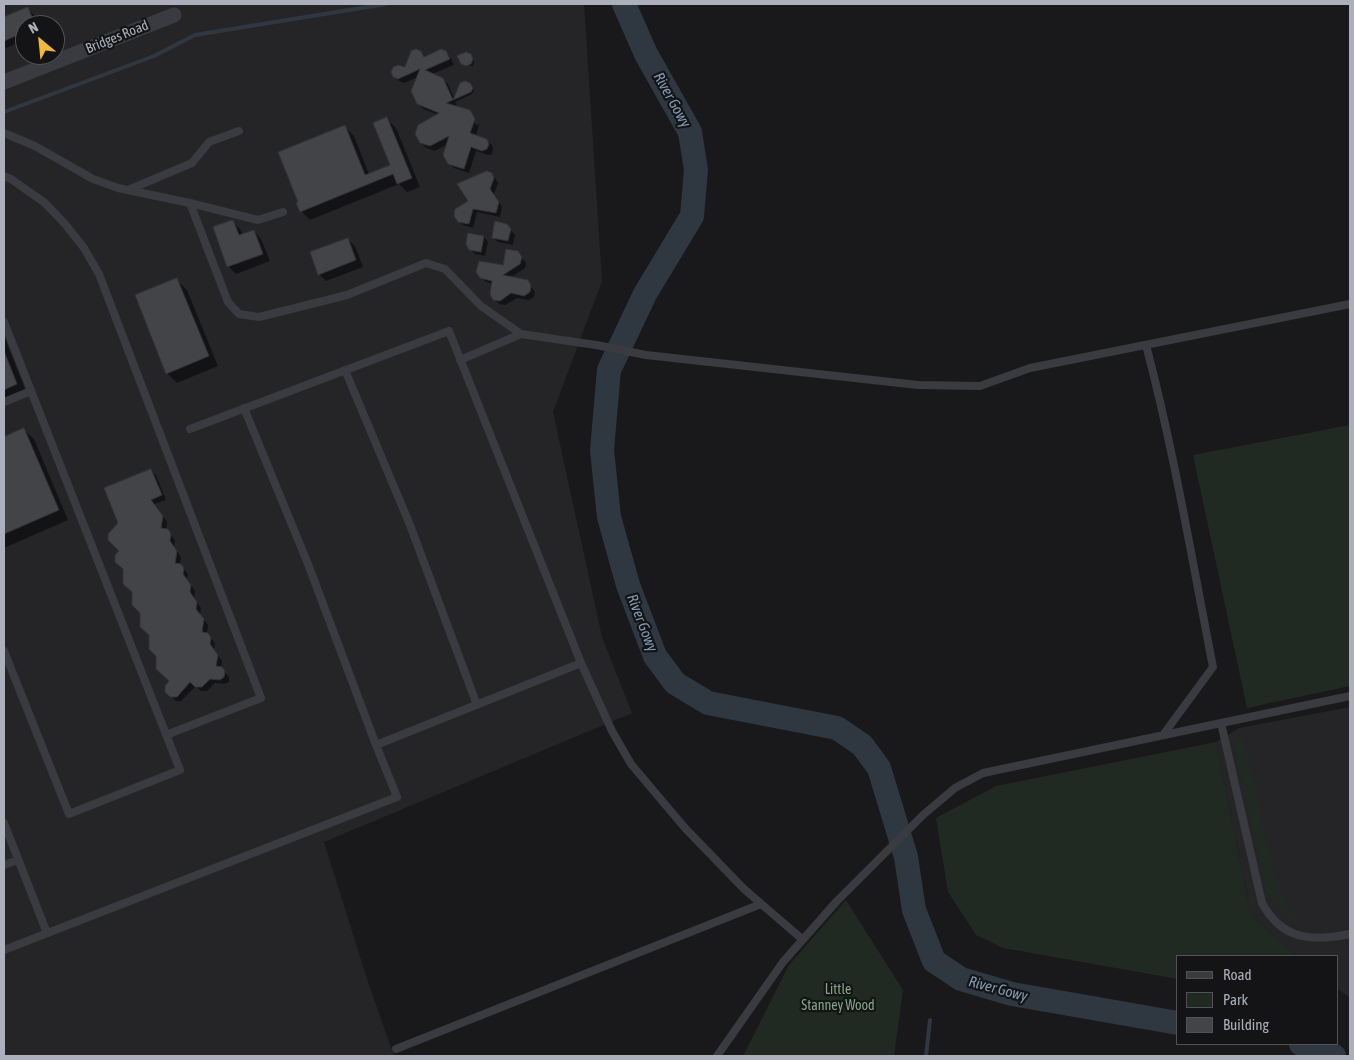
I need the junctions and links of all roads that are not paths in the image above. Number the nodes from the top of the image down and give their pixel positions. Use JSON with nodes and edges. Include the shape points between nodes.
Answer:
{"nodes":[{"id":1,"x":174,"y":14,"type":"dead end"},
{"id":2,"x":4,"y":82,"type":"edge"},
{"id":3,"x":239,"y":131,"type":"dead end"},
{"id":4,"x":4,"y":133,"type":"edge"},
{"id":5,"x":4,"y":176,"type":"edge"},
{"id":6,"x":128,"y":190,"type":"junction"},
{"id":7,"x":190,"y":203,"type":"junction"},
{"id":8,"x":283,"y":212,"type":"dead end"},
{"id":9,"x":1350,"y":304,"type":"edge"},
{"id":10,"x":4,"y":322,"type":"edge"},
{"id":11,"x":521,"y":334,"type":"junction"},
{"id":12,"x":1146,"y":345,"type":"junction"},
{"id":13,"x":460,"y":360,"type":"junction"},
{"id":14,"x":345,"y":370,"type":"junction"},
{"id":15,"x":31,"y":391,"type":"junction"},
{"id":16,"x":4,"y":402,"type":"edge"},
{"id":17,"x":244,"y":408,"type":"junction"},
{"id":18,"x":190,"y":429,"type":"dead end"},
{"id":19,"x":4,"y":651,"type":"edge"},
{"id":20,"x":581,"y":663,"type":"junction"},
{"id":21,"x":1350,"y":696,"type":"edge"},
{"id":22,"x":477,"y":704,"type":"junction"},
{"id":23,"x":1222,"y":723,"type":"junction"},
{"id":24,"x":1163,"y":735,"type":"junction"},
{"id":25,"x":166,"y":736,"type":"junction"},
{"id":26,"x":376,"y":745,"type":"junction"},
{"id":27,"x":4,"y":824,"type":"edge"},
{"id":28,"x":18,"y":860,"type":"junction"},
{"id":29,"x":4,"y":865,"type":"edge"},
{"id":30,"x":761,"y":904,"type":"junction"},
{"id":31,"x":47,"y":933,"type":"junction"},
{"id":32,"x":1350,"y":934,"type":"edge"},
{"id":33,"x":802,"y":940,"type":"junction"},
{"id":34,"x":4,"y":950,"type":"edge"},
{"id":35,"x":396,"y":1049,"type":"dead end"},
{"id":36,"x":717,"y":1056,"type":"edge"}],
"edges":[{"from":1,"to":2,"type":"street","name":"Bridges Road"},
{"from":3,"to":6,"type":"lane","via":[[209,142],[192,163]]},
{"from":4,"to":6,"type":"lane","via":[[35,146],[93,179]]},
{"from":5,"to":25,"type":"lane","via":[[45,203],[84,248],[99,274],[261,698]]},
{"from":6,"to":7,"type":"lane"},
{"from":7,"to":8,"type":"lane","via":[[258,220]]},
{"from":7,"to":11,"type":"lane","via":[[228,302],[239,314],[260,318],[347,295],[426,263],[445,269],[481,306]]},
{"from":9,"to":12,"type":"lane"},
{"from":10,"to":15,"type":"lane"},
{"from":11,"to":12,"type":"lane","via":[[646,355],[918,385],[980,386],[1030,368]]},
{"from":11,"to":13,"type":"lane"},
{"from":12,"to":24,"type":"lane","via":[[1160,397],[1214,667]]},
{"from":13,"to":14,"type":"lane","via":[[449,330]]},
{"from":13,"to":20,"type":"lane"},
{"from":14,"to":17,"type":"lane"},
{"from":14,"to":22,"type":"lane","via":[[410,525]]},
{"from":15,"to":16,"type":"lane"},
{"from":15,"to":25,"type":"lane"},
{"from":17,"to":18,"type":"lane"},
{"from":17,"to":26,"type":"lane","via":[[308,564]]},
{"from":19,"to":25,"type":"lane","via":[[69,814],[180,770]]},
{"from":20,"to":22,"type":"lane"},
{"from":20,"to":30,"type":"lane","via":[[631,764],[685,828]]},
{"from":21,"to":23,"type":"lane"},
{"from":22,"to":26,"type":"lane"},
{"from":23,"to":24,"type":"lane"},
{"from":23,"to":32,"type":"lane","via":[[1265,910],[1294,935]]},
{"from":24,"to":33,"type":"lane","via":[[983,773],[956,788],[870,867]]},
{"from":26,"to":31,"type":"lane","via":[[397,797]]},
{"from":27,"to":28,"type":"lane"},
{"from":28,"to":29,"type":"lane"},
{"from":28,"to":31,"type":"lane"},
{"from":30,"to":33,"type":"lane"},
{"from":30,"to":35,"type":"lane"},
{"from":31,"to":34,"type":"lane"},
{"from":33,"to":36,"type":"lane"}]}
